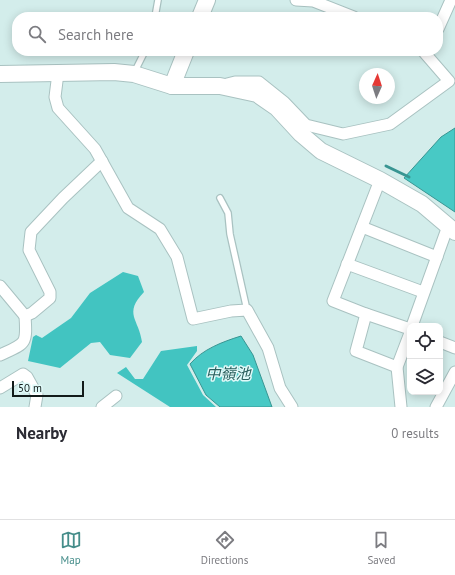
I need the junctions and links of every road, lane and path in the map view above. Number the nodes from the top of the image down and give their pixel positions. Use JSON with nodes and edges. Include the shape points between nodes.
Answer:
{"nodes":[{"id":1,"x":158,"y":0,"type":"edge"},
{"id":2,"x":206,"y":0,"type":"edge"},
{"id":3,"x":296,"y":0,"type":"edge"},
{"id":4,"x":451,"y":0,"type":"edge"},
{"id":5,"x":156,"y":12,"type":"edge"},
{"id":6,"x":202,"y":12,"type":"edge"},
{"id":7,"x":340,"y":12,"type":"edge"},
{"id":8,"x":443,"y":18,"type":"edge"},
{"id":9,"x":143,"y":56,"type":"edge"},
{"id":10,"x":184,"y":56,"type":"edge"},
{"id":11,"x":428,"y":56,"type":"edge"},
{"id":12,"x":58,"y":73,"type":"junction"},
{"id":13,"x":0,"y":74,"type":"edge"},
{"id":14,"x":134,"y":74,"type":"junction"},
{"id":15,"x":452,"y":80,"type":"edge"},
{"id":16,"x":172,"y":86,"type":"junction"},
{"id":17,"x":220,"y":86,"type":"junction"},
{"id":18,"x":102,"y":161,"type":"junction"},
{"id":19,"x":380,"y":180,"type":"junction"},
{"id":20,"x":220,"y":198,"type":"dead end"},
{"id":21,"x":362,"y":227,"type":"junction"},
{"id":22,"x":452,"y":229,"type":"edge"},
{"id":23,"x":437,"y":257,"type":"junction"},
{"id":24,"x":347,"y":264,"type":"junction"},
{"id":25,"x":0,"y":286,"type":"edge"},
{"id":26,"x":423,"y":292,"type":"junction"},
{"id":27,"x":247,"y":310,"type":"junction"},
{"id":28,"x":366,"y":314,"type":"junction"},
{"id":29,"x":25,"y":316,"type":"junction"},
{"id":30,"x":413,"y":323,"type":"edge"},
{"id":31,"x":407,"y":328,"type":"edge"},
{"id":32,"x":407,"y":341,"type":"edge"},
{"id":33,"x":443,"y":343,"type":"edge"},
{"id":34,"x":455,"y":348,"type":"edge"},
{"id":35,"x":0,"y":355,"type":"edge"},
{"id":36,"x":397,"y":367,"type":"junction"},
{"id":37,"x":455,"y":372,"type":"edge"},
{"id":38,"x":0,"y":388,"type":"edge"},
{"id":39,"x":116,"y":396,"type":"dead end"},
{"id":40,"x":35,"y":407,"type":"edge"},
{"id":41,"x":102,"y":407,"type":"edge"},
{"id":42,"x":292,"y":407,"type":"edge"},
{"id":43,"x":401,"y":407,"type":"edge"},
{"id":44,"x":436,"y":407,"type":"edge"}],
"edges":[{"from":1,"to":5,"type":"lane"},
{"from":2,"to":6,"type":"street"},
{"from":3,"to":7,"type":"street","via":[[313,2]]},
{"from":4,"to":8,"type":"street"},
{"from":9,"to":14,"type":"lane"},
{"from":10,"to":16,"type":"street"},
{"from":11,"to":15,"type":"street"},
{"from":12,"to":13,"type":"street"},
{"from":12,"to":14,"type":"street"},
{"from":12,"to":18,"type":"street","via":[[56,104],[95,149]]},
{"from":14,"to":16,"type":"street"},
{"from":15,"to":17,"type":"street","via":[[390,124],[343,134],[306,125],[284,102],[259,82],[235,82]]},
{"from":16,"to":17,"type":"street"},
{"from":17,"to":19,"type":"street","via":[[257,94],[278,108],[301,134],[321,151]]},
{"from":18,"to":27,"type":"street","via":[[128,208],[160,229],[177,258],[193,319]]},
{"from":18,"to":29,"type":"street","via":[[31,232],[29,250],[50,298]]},
{"from":19,"to":21,"type":"street"},
{"from":19,"to":22,"type":"street","via":[[422,204]]},
{"from":20,"to":27,"type":"lane","via":[[228,213],[230,234]]},
{"from":21,"to":23,"type":"street"},
{"from":21,"to":24,"type":"street"},
{"from":22,"to":23,"type":"street"},
{"from":23,"to":26,"type":"street"},
{"from":24,"to":26,"type":"street"},
{"from":24,"to":28,"type":"street","via":[[333,301]]},
{"from":25,"to":29,"type":"street"},
{"from":26,"to":30,"type":"street"},
{"from":27,"to":42,"type":"street","via":[[268,348],[280,388]]},
{"from":28,"to":31,"type":"street"},
{"from":28,"to":36,"type":"street","via":[[356,351]]},
{"from":29,"to":35,"type":"street","via":[[27,337],[24,342]]},
{"from":32,"to":36,"type":"street"},
{"from":33,"to":34,"type":"street"},
{"from":36,"to":43,"type":"street"},
{"from":37,"to":44,"type":"street"},
{"from":38,"to":40,"type":"street","via":[[23,374],[37,395]]},
{"from":39,"to":41,"type":"street"}]}
